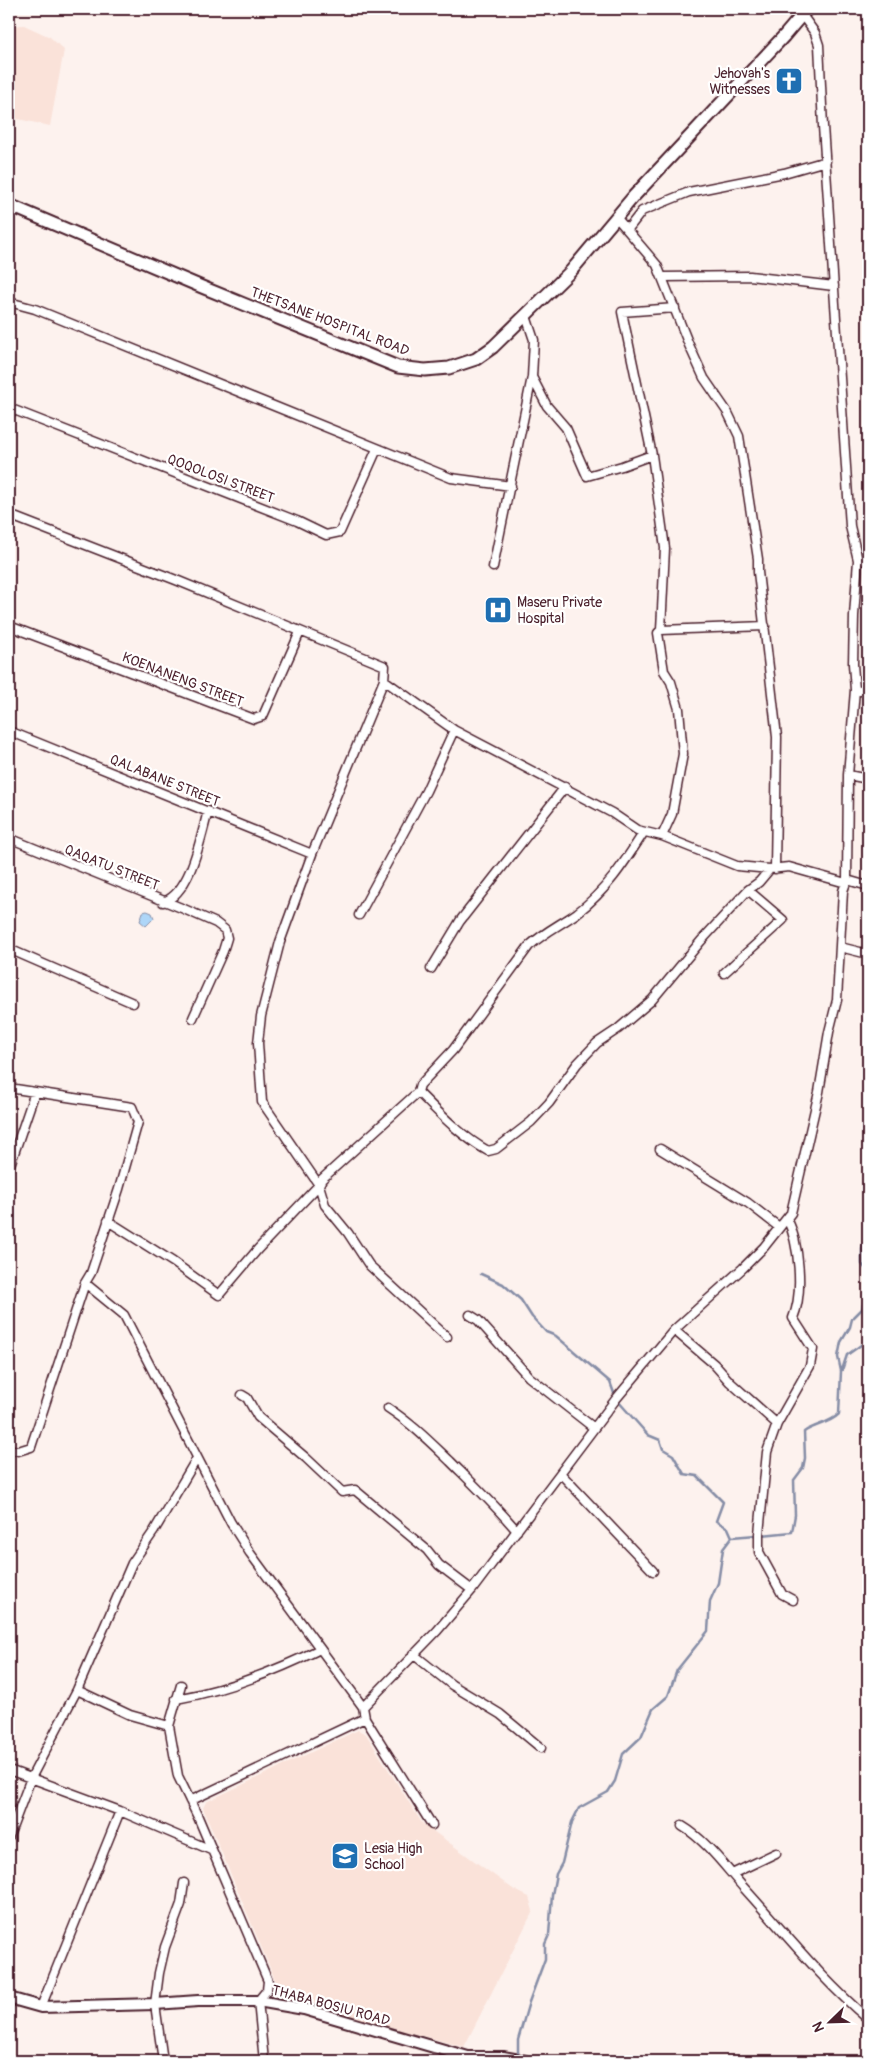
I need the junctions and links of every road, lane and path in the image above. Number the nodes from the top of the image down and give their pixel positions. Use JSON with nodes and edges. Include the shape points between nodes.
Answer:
{"nodes":[{"id":1,"x":804,"y":12,"type":"edge"},
{"id":2,"x":826,"y":161,"type":"junction"},
{"id":3,"x":9,"y":205,"type":"edge"},
{"id":4,"x":616,"y":217,"type":"junction"},
{"id":5,"x":628,"y":230,"type":"junction"},
{"id":6,"x":664,"y":277,"type":"junction"},
{"id":7,"x":834,"y":286,"type":"junction"},
{"id":8,"x":9,"y":302,"type":"edge"},
{"id":9,"x":675,"y":308,"type":"junction"},
{"id":10,"x":526,"y":316,"type":"junction"},
{"id":11,"x":532,"y":377,"type":"junction"},
{"id":12,"x":9,"y":408,"type":"edge"},
{"id":13,"x":377,"y":449,"type":"junction"},
{"id":14,"x":652,"y":454,"type":"junction"},
{"id":15,"x":510,"y":486,"type":"junction"},
{"id":16,"x":9,"y":514,"type":"edge"},
{"id":17,"x":858,"y":560,"type":"junction"},
{"id":18,"x":868,"y":561,"type":"edge"},
{"id":19,"x":493,"y":567,"type":"dead end"},
{"id":20,"x":9,"y":626,"type":"edge"},
{"id":21,"x":765,"y":626,"type":"junction"},
{"id":22,"x":661,"y":630,"type":"junction"},
{"id":23,"x":300,"y":632,"type":"junction"},
{"id":24,"x":384,"y":680,"type":"junction"},
{"id":25,"x":855,"y":690,"type":"junction"},
{"id":26,"x":868,"y":692,"type":"edge"},
{"id":27,"x":454,"y":730,"type":"junction"},
{"id":28,"x":9,"y":731,"type":"edge"},
{"id":29,"x":848,"y":775,"type":"junction"},
{"id":30,"x":868,"y":779,"type":"edge"},
{"id":31,"x":565,"y":787,"type":"junction"},
{"id":32,"x":208,"y":811,"type":"junction"},
{"id":33,"x":644,"y":832,"type":"junction"},
{"id":34,"x":662,"y":836,"type":"junction"},
{"id":35,"x":9,"y":838,"type":"edge"},
{"id":36,"x":312,"y":854,"type":"junction"},
{"id":37,"x":772,"y":869,"type":"junction"},
{"id":38,"x":846,"y":881,"type":"junction"},
{"id":39,"x":868,"y":886,"type":"edge"},
{"id":40,"x":748,"y":890,"type":"junction"},
{"id":41,"x":164,"y":902,"type":"junction"},
{"id":42,"x":359,"y":915,"type":"dead end"},
{"id":43,"x":840,"y":947,"type":"junction"},
{"id":44,"x":9,"y":949,"type":"edge"},
{"id":45,"x":868,"y":954,"type":"edge"},
{"id":46,"x":431,"y":970,"type":"dead end"},
{"id":47,"x":724,"y":973,"type":"dead end"},
{"id":48,"x":133,"y":1003,"type":"dead end"},
{"id":49,"x":193,"y":1018,"type":"dead end"},
{"id":50,"x":9,"y":1088,"type":"edge"},
{"id":51,"x":35,"y":1092,"type":"junction"},
{"id":52,"x":418,"y":1092,"type":"junction"},
{"id":53,"x":660,"y":1149,"type":"dead end"},
{"id":54,"x":9,"y":1168,"type":"edge"},
{"id":55,"x":319,"y":1185,"type":"junction"},
{"id":56,"x":787,"y":1218,"type":"junction"},
{"id":57,"x":108,"y":1221,"type":"junction"},
{"id":58,"x":779,"y":1227,"type":"junction"},
{"id":59,"x":85,"y":1283,"type":"junction"},
{"id":60,"x":470,"y":1315,"type":"dead end"},
{"id":61,"x":674,"y":1330,"type":"junction"},
{"id":62,"x":447,"y":1337,"type":"dead end"},
{"id":63,"x":242,"y":1395,"type":"dead end"},
{"id":64,"x":388,"y":1408,"type":"dead end"},
{"id":65,"x":777,"y":1424,"type":"junction"},
{"id":66,"x":594,"y":1428,"type":"junction"},
{"id":67,"x":9,"y":1448,"type":"edge"},
{"id":68,"x":197,"y":1458,"type":"junction"},
{"id":69,"x":561,"y":1474,"type":"junction"},
{"id":70,"x":517,"y":1532,"type":"junction"},
{"id":71,"x":654,"y":1571,"type":"dead end"},
{"id":72,"x":472,"y":1590,"type":"junction"},
{"id":73,"x":793,"y":1600,"type":"dead end"},
{"id":74,"x":320,"y":1649,"type":"junction"},
{"id":75,"x":413,"y":1654,"type":"junction"},
{"id":76,"x":181,"y":1685,"type":"dead end"},
{"id":77,"x":77,"y":1690,"type":"junction"},
{"id":78,"x":176,"y":1699,"type":"junction"},
{"id":79,"x":363,"y":1707,"type":"junction"},
{"id":80,"x":365,"y":1718,"type":"junction"},
{"id":81,"x":169,"y":1726,"type":"junction"},
{"id":82,"x":541,"y":1748,"type":"dead end"},
{"id":83,"x":9,"y":1770,"type":"edge"},
{"id":84,"x":31,"y":1778,"type":"junction"},
{"id":85,"x":190,"y":1801,"type":"junction"},
{"id":86,"x":120,"y":1811,"type":"junction"},
{"id":87,"x":432,"y":1825,"type":"dead end"},
{"id":88,"x":682,"y":1826,"type":"dead end"},
{"id":89,"x":9,"y":1836,"type":"edge"},
{"id":90,"x":212,"y":1850,"type":"junction"},
{"id":91,"x":776,"y":1853,"type":"dead end"},
{"id":92,"x":732,"y":1874,"type":"junction"},
{"id":93,"x":184,"y":1883,"type":"dead end"},
{"id":94,"x":9,"y":1998,"type":"edge"},
{"id":95,"x":258,"y":2001,"type":"junction"},
{"id":96,"x":155,"y":2004,"type":"junction"},
{"id":97,"x":41,"y":2007,"type":"junction"},
{"id":98,"x":868,"y":2019,"type":"edge"},
{"id":99,"x":467,"y":2059,"type":"edge"},
{"id":100,"x":162,"y":2061,"type":"edge"},
{"id":101,"x":264,"y":2061,"type":"edge"},
{"id":102,"x":525,"y":2061,"type":"edge"}],
"edges":[{"from":1,"to":2,"type":"street","via":[[819,45]]},
{"from":1,"to":4,"type":"main road","name":"THETSANE HOSPITAL ROAD"},
{"from":2,"to":5,"type":"street","via":[[784,173],[688,192],[642,211]]},
{"from":2,"to":7,"type":"street"},
{"from":3,"to":10,"type":"main road","name":"THETSANE HOSPITAL ROAD","via":[[398,367],[449,368],[476,359]]},
{"from":4,"to":5,"type":"street"},
{"from":4,"to":10,"type":"main road","name":"THETSANE HOSPITAL ROAD","via":[[571,271]]},
{"from":5,"to":6,"type":"street","via":[[658,265]]},
{"from":6,"to":7,"type":"street","via":[[750,276]]},
{"from":6,"to":9,"type":"street"},
{"from":7,"to":17,"type":"street","via":[[850,526]]},
{"from":8,"to":13,"type":"street","via":[[35,309],[248,394]]},
{"from":9,"to":14,"type":"street","via":[[622,312]]},
{"from":9,"to":21,"type":"street","via":[[704,378],[739,436]]},
{"from":10,"to":11,"type":"street","via":[[534,340]]},
{"from":11,"to":14,"type":"street","via":[[547,406],[566,428],[587,476]]},
{"from":11,"to":15,"type":"street"},
{"from":12,"to":13,"type":"street","name":"QOQOLOSI STREET","via":[[326,535],[340,532]]},
{"from":13,"to":15,"type":"street","via":[[452,478]]},
{"from":14,"to":22,"type":"street","via":[[665,548]]},
{"from":15,"to":19,"type":"street"},
{"from":16,"to":23,"type":"street"},
{"from":17,"to":18,"type":"street"},
{"from":17,"to":25,"type":"street","via":[[854,616]]},
{"from":20,"to":23,"type":"street","name":"KOENANENG STREET","via":[[254,719],[263,716]]},
{"from":21,"to":22,"type":"street"},
{"from":21,"to":37,"type":"street","via":[[777,737]]},
{"from":22,"to":34,"type":"street","via":[[658,633],[664,671],[679,708],[683,754],[675,800]]},
{"from":23,"to":24,"type":"street","via":[[385,666]]},
{"from":24,"to":27,"type":"street"},
{"from":24,"to":36,"type":"street"},
{"from":25,"to":26,"type":"street"},
{"from":25,"to":29,"type":"street"},
{"from":27,"to":31,"type":"street"},
{"from":27,"to":42,"type":"street","via":[[426,791]]},
{"from":28,"to":32,"type":"street","name":"QALABANE STREET"},
{"from":29,"to":30,"type":"street"},
{"from":29,"to":38,"type":"street"},
{"from":31,"to":33,"type":"street"},
{"from":31,"to":46,"type":"street","via":[[460,921]]},
{"from":32,"to":36,"type":"street","name":"QALABANE STREET"},
{"from":32,"to":41,"type":"street","name":"QAQATU STREET","via":[[194,861],[184,882],[173,898]]},
{"from":33,"to":34,"type":"street"},
{"from":33,"to":52,"type":"street","via":[[610,883],[577,913],[544,932],[529,946],[453,1050],[420,1085]]},
{"from":34,"to":37,"type":"street","via":[[737,866]]},
{"from":35,"to":41,"type":"street","name":"QAQATU STREET"},
{"from":36,"to":55,"type":"street","via":[[280,942],[261,1016],[258,1044],[262,1102]]},
{"from":37,"to":38,"type":"street","via":[[789,867]]},
{"from":37,"to":40,"type":"street"},
{"from":38,"to":39,"type":"street"},
{"from":38,"to":43,"type":"street"},
{"from":40,"to":47,"type":"street","via":[[783,920]]},
{"from":40,"to":52,"type":"street","via":[[652,1000],[597,1043],[577,1064],[549,1104],[496,1149],[488,1151],[478,1146]]},
{"from":41,"to":49,"type":"street","via":[[216,923],[225,930],[228,938]]},
{"from":43,"to":45,"type":"street"},
{"from":43,"to":56,"type":"street","via":[[837,1000],[819,1092]]},
{"from":44,"to":48,"type":"street"},
{"from":50,"to":51,"type":"street"},
{"from":51,"to":54,"type":"street"},
{"from":51,"to":57,"type":"street","via":[[132,1107],[138,1122]]},
{"from":52,"to":55,"type":"street"},
{"from":53,"to":58,"type":"street","via":[[748,1202]]},
{"from":55,"to":57,"type":"street","via":[[258,1249],[220,1295]]},
{"from":55,"to":62,"type":"street","via":[[325,1205],[348,1232],[369,1265]]},
{"from":56,"to":58,"type":"street"},
{"from":56,"to":65,"type":"street","via":[[796,1247],[798,1277],[798,1306],[793,1318],[813,1349],[810,1366]]},
{"from":57,"to":59,"type":"street"},
{"from":58,"to":61,"type":"street","via":[[743,1268]]},
{"from":59,"to":67,"type":"street","via":[[31,1447],[18,1451]]},
{"from":59,"to":68,"type":"street","via":[[124,1315]]},
{"from":60,"to":66,"type":"street","via":[[529,1377]]},
{"from":61,"to":65,"type":"street"},
{"from":61,"to":66,"type":"street"},
{"from":63,"to":72,"type":"street","via":[[258,1417],[342,1492],[355,1490]]},
{"from":64,"to":70,"type":"street","via":[[422,1434],[496,1506]]},
{"from":65,"to":73,"type":"street","via":[[768,1452],[763,1487],[759,1552],[782,1594]]},
{"from":66,"to":69,"type":"street"},
{"from":68,"to":74,"type":"street","via":[[250,1553]]},
{"from":68,"to":77,"type":"street","via":[[132,1563]]},
{"from":69,"to":70,"type":"street"},
{"from":69,"to":71,"type":"street"},
{"from":70,"to":72,"type":"street"},
{"from":72,"to":75,"type":"street"},
{"from":74,"to":78,"type":"street","via":[[279,1670],[205,1694]]},
{"from":74,"to":79,"type":"street"},
{"from":75,"to":79,"type":"street"},
{"from":75,"to":82,"type":"street","via":[[452,1685],[500,1714]]},
{"from":76,"to":78,"type":"street"},
{"from":77,"to":81,"type":"street","via":[[130,1714]]},
{"from":77,"to":84,"type":"street"},
{"from":78,"to":81,"type":"street"},
{"from":79,"to":80,"type":"street"},
{"from":80,"to":85,"type":"street"},
{"from":80,"to":87,"type":"street"},
{"from":81,"to":85,"type":"street","via":[[178,1776]]},
{"from":83,"to":84,"type":"street"},
{"from":84,"to":86,"type":"street"},
{"from":84,"to":89,"type":"street"},
{"from":85,"to":90,"type":"street"},
{"from":86,"to":90,"type":"street"},
{"from":86,"to":97,"type":"street"},
{"from":88,"to":92,"type":"street","via":[[699,1838]]},
{"from":90,"to":95,"type":"street","via":[[268,1981],[267,1990]]},
{"from":91,"to":92,"type":"street"},
{"from":92,"to":98,"type":"street","via":[[821,1975]]},
{"from":93,"to":96,"type":"street","via":[[181,1904],[163,1955]]},
{"from":94,"to":97,"type":"street","name":"THABA BOSIU ROAD"},
{"from":95,"to":96,"type":"street","name":"THABA BOSIU ROAD"},
{"from":95,"to":99,"type":"street","name":"THABA BOSIU ROAD","via":[[304,2009]]},
{"from":95,"to":101,"type":"street"},
{"from":96,"to":97,"type":"street","name":"THABA BOSIU ROAD"},
{"from":96,"to":100,"type":"street"},
{"from":99,"to":102,"type":"street","name":"THABA BOSIU ROAD","via":[[503,2057]]}]}
